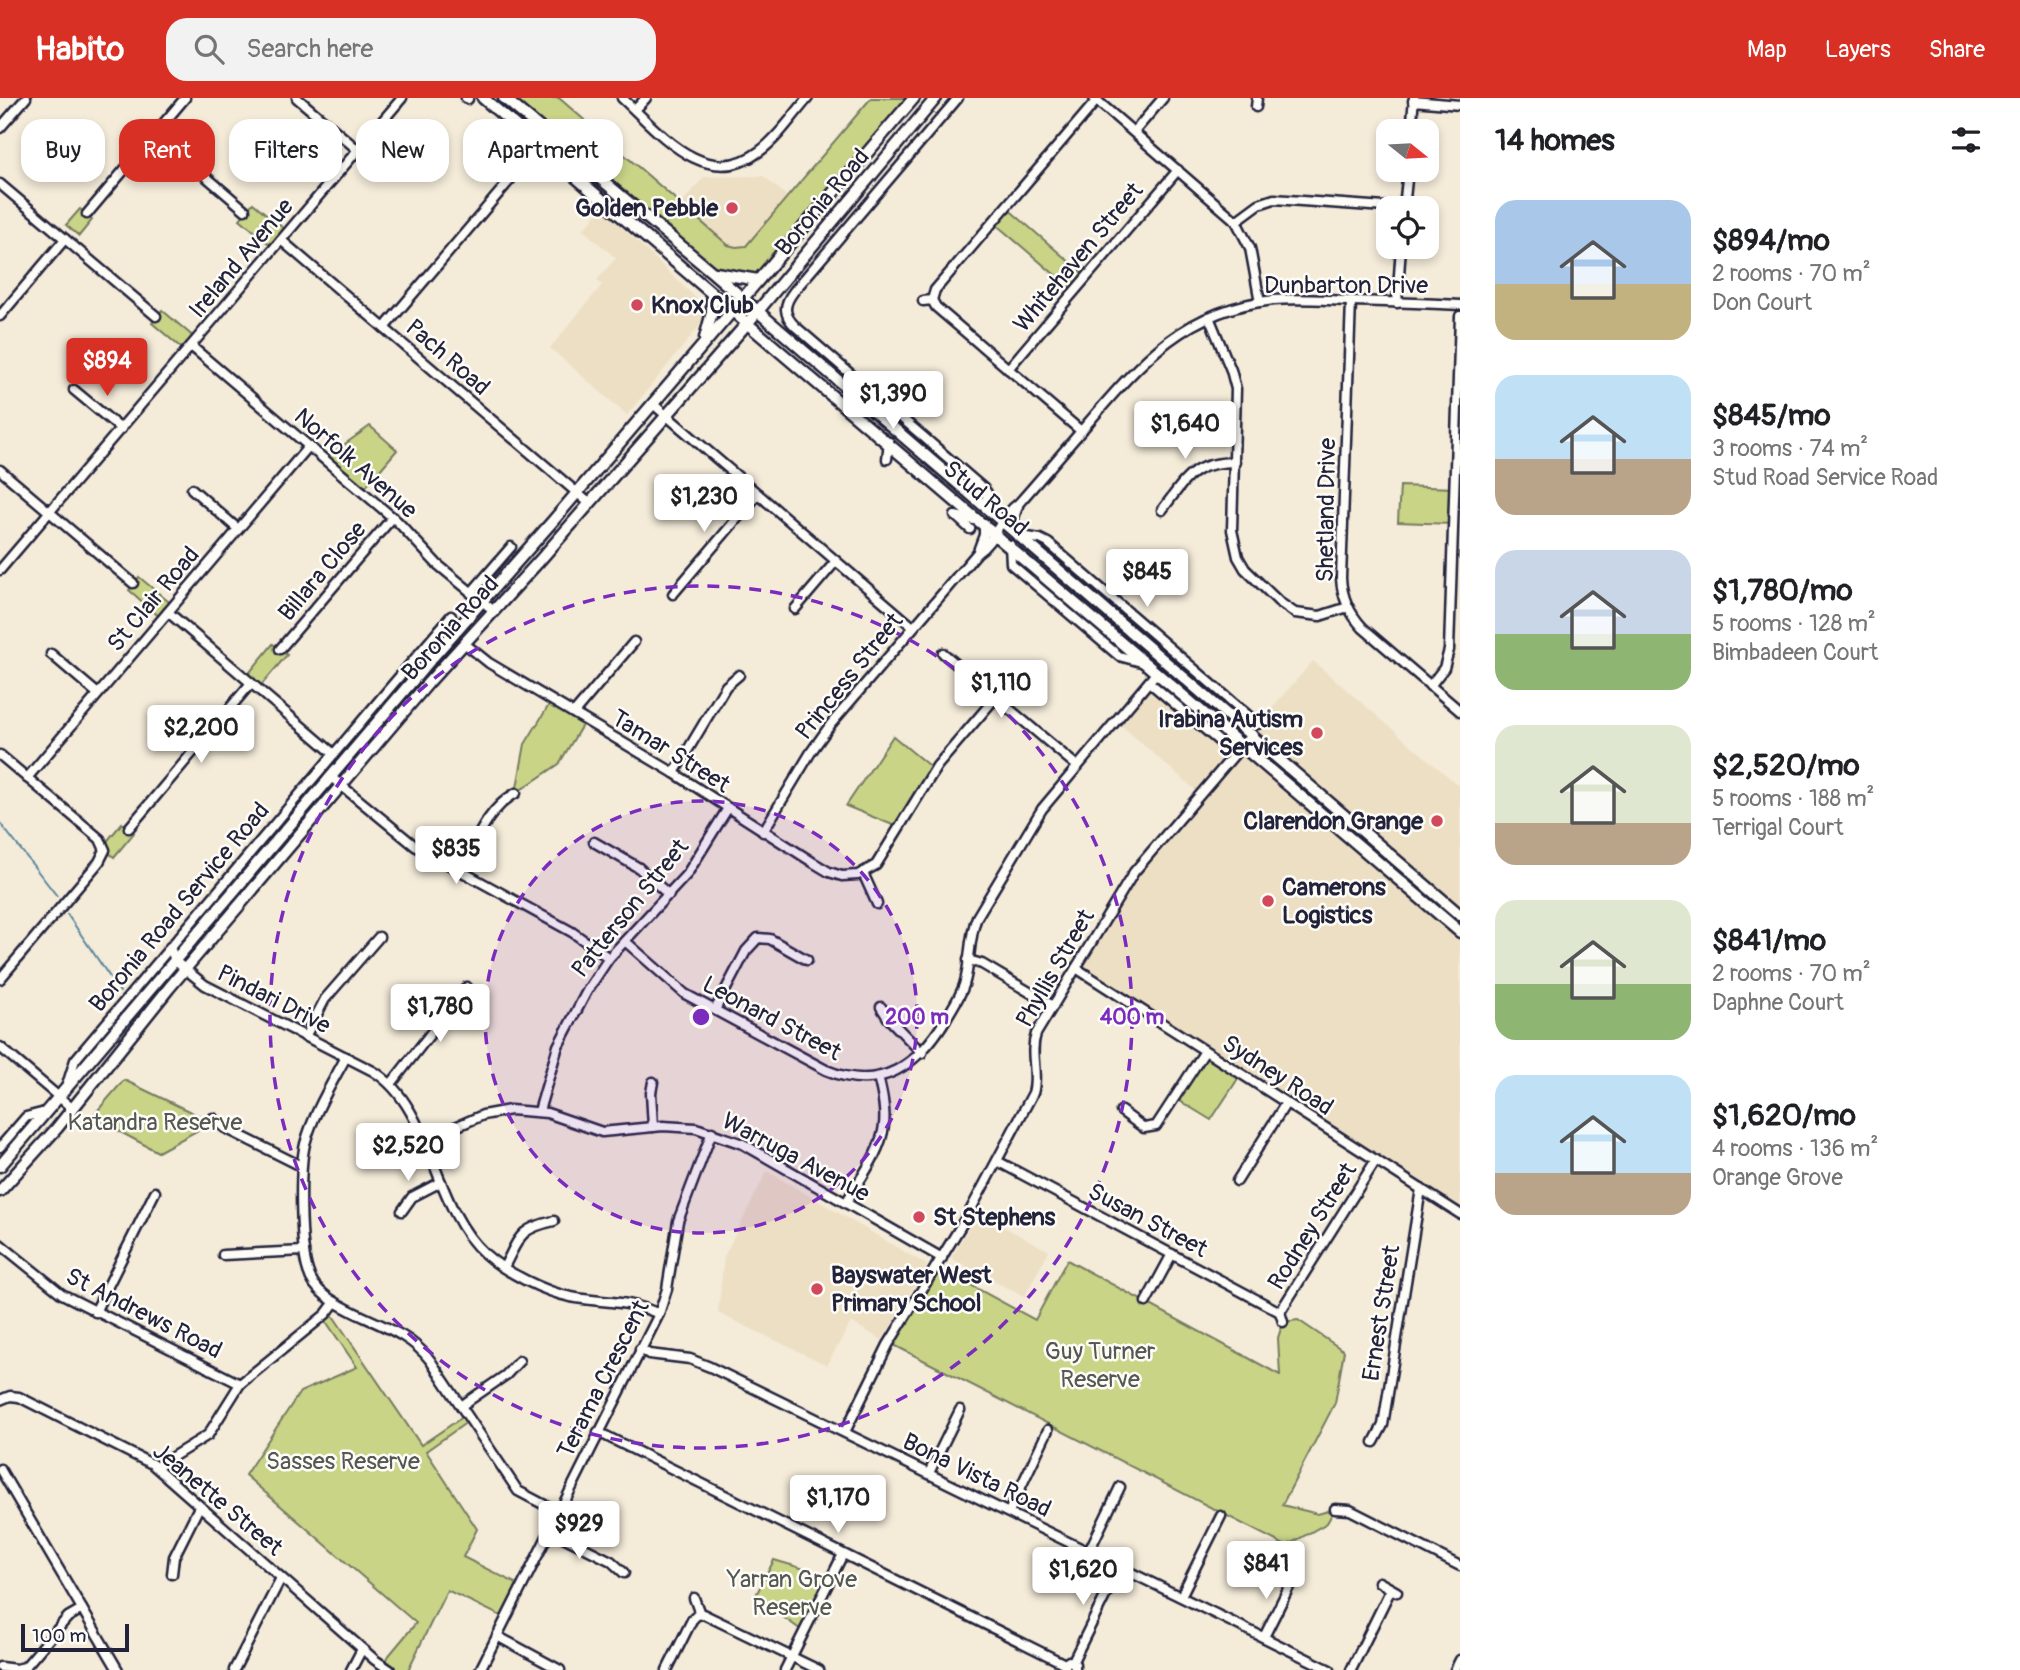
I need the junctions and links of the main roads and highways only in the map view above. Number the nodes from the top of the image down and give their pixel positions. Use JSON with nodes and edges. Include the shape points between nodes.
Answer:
{"nodes":[{"id":1,"x":483,"y":98,"type":"edge"},
{"id":2,"x":504,"y":98,"type":"edge"},
{"id":3,"x":914,"y":98,"type":"edge"},
{"id":4,"x":936,"y":98,"type":"edge"},
{"id":5,"x":712,"y":272,"type":"junction"},
{"id":6,"x":758,"y":280,"type":"junction"},
{"id":7,"x":712,"y":295,"type":"junction"},
{"id":8,"x":743,"y":298,"type":"junction"},
{"id":9,"x":758,"y":311,"type":"junction"},
{"id":10,"x":731,"y":312,"type":"junction"},
{"id":11,"x":746,"y":324,"type":"junction"},
{"id":12,"x":702,"y":345,"type":"junction"},
{"id":13,"x":1293,"y":771,"type":"junction"},
{"id":14,"x":1284,"y":781,"type":"junction"},
{"id":15,"x":1323,"y":797,"type":"junction"},
{"id":16,"x":1314,"y":807,"type":"junction"},
{"id":17,"x":1458,"y":913,"type":"edge"},
{"id":18,"x":1460,"y":932,"type":"edge"},
{"id":19,"x":0,"y":1166,"type":"edge"},
{"id":20,"x":0,"y":1191,"type":"edge"}],
"edges":[{"from":1,"to":7,"type":"main road","name":"Stud Road"},
{"from":2,"to":5,"type":"main road","name":"Stud Road"},
{"from":3,"to":6,"type":"main road","name":"Boronia Road"},
{"from":4,"to":9,"type":"main road","name":"Boronia Road"},
{"from":5,"to":6,"type":"main road"},
{"from":5,"to":8,"type":"main road","name":"Stud Road"},
{"from":6,"to":8,"type":"main road","name":"Boronia Road"},
{"from":7,"to":10,"type":"main road","name":"Stud Road"},
{"from":7,"to":12,"type":"main road"},
{"from":8,"to":9,"type":"main road","name":"Stud Road"},
{"from":8,"to":10,"type":"main road","name":"Boronia Road"},
{"from":9,"to":11,"type":"main road","name":"Boronia Road"},
{"from":9,"to":13,"type":"main road","name":"Stud Road"},
{"from":10,"to":11,"type":"main road","name":"Stud Road"},
{"from":10,"to":12,"type":"main road","name":"Boronia Road"},
{"from":11,"to":14,"type":"main road","name":"Stud Road"},
{"from":11,"to":20,"type":"main road","name":"Boronia Road","via":[[341,785]]},
{"from":12,"to":19,"type":"main road","name":"Boronia Road"},
{"from":13,"to":14,"type":"main road"},
{"from":13,"to":15,"type":"main road","name":"Stud Road"},
{"from":14,"to":16,"type":"main road","name":"Stud Road"},
{"from":15,"to":16,"type":"main road"},
{"from":15,"to":17,"type":"main road","name":"Stud Road"},
{"from":16,"to":18,"type":"main road","name":"Stud Road"}]}
